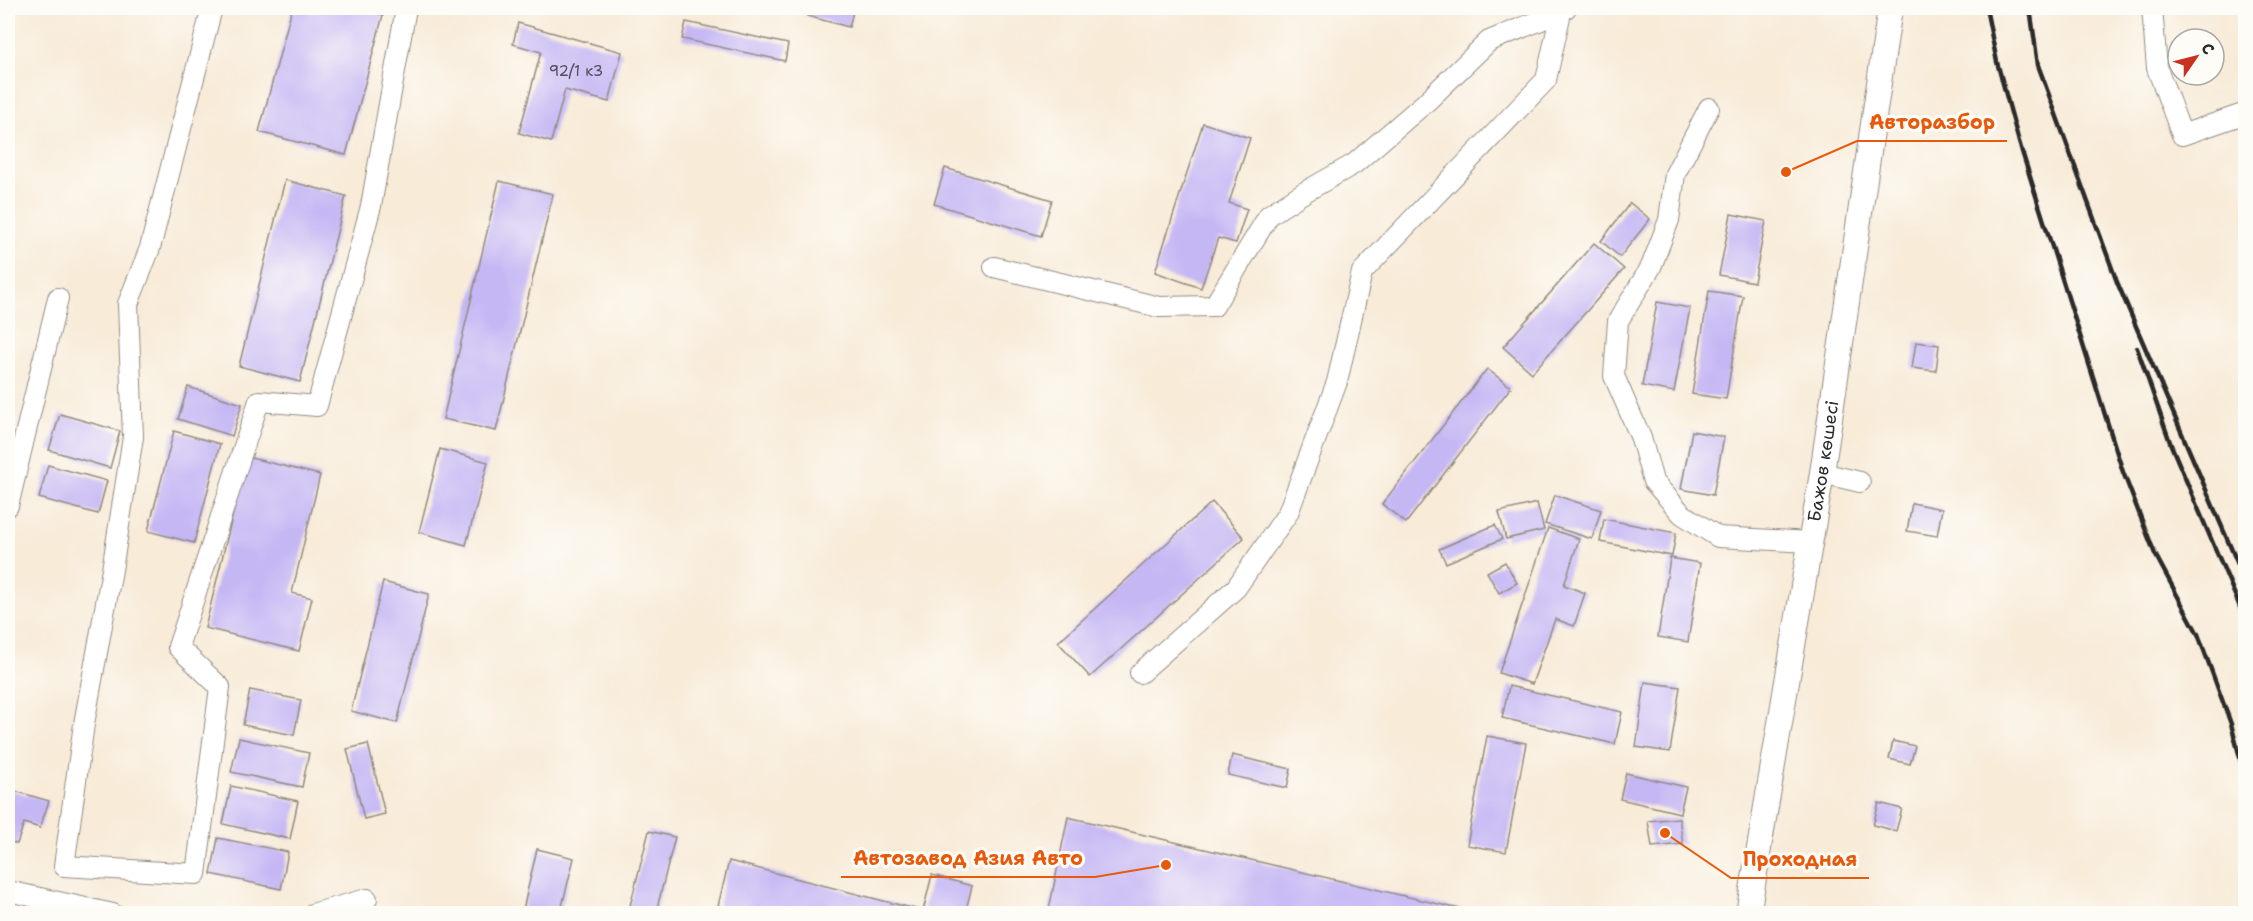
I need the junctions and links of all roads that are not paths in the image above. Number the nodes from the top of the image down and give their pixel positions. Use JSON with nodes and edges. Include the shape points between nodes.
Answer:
{"nodes":[{"id":1,"x":212,"y":8,"type":"edge"},
{"id":2,"x":406,"y":8,"type":"edge"},
{"id":3,"x":1890,"y":8,"type":"edge"},
{"id":4,"x":2152,"y":8,"type":"edge"},
{"id":5,"x":1563,"y":10,"type":"edge"},
{"id":6,"x":1709,"y":108,"type":"dead end"},
{"id":7,"x":2246,"y":114,"type":"edge"},
{"id":8,"x":993,"y":267,"type":"dead end"},
{"id":9,"x":58,"y":298,"type":"dead end"},
{"id":10,"x":1822,"y":473,"type":"junction"},
{"id":11,"x":1860,"y":482,"type":"dead end"},
{"id":12,"x":8,"y":506,"type":"edge"},
{"id":13,"x":1810,"y":542,"type":"junction"},
{"id":14,"x":1140,"y":673,"type":"dead end"},
{"id":15,"x":8,"y":891,"type":"edge"},
{"id":16,"x":366,"y":899,"type":"dead end"},
{"id":17,"x":113,"y":914,"type":"edge"},
{"id":18,"x":312,"y":914,"type":"edge"},
{"id":19,"x":1748,"y":914,"type":"edge"}],
"edges":[{"from":1,"to":2,"type":"street","via":[[150,248],[128,304],[133,437],[64,866],[196,874],[220,687],[178,647],[259,401],[317,406],[371,206]]},
{"from":3,"to":10,"type":"main road","name":"Бажов көшесі"},
{"from":4,"to":7,"type":"street","via":[[2157,68],[2182,135]]},
{"from":5,"to":8,"type":"street","via":[[1489,40],[1426,102],[1354,164],[1269,215],[1214,306],[1159,307]]},
{"from":5,"to":14,"type":"street","via":[[1546,80],[1362,272],[1337,382],[1288,513],[1236,588]]},
{"from":6,"to":13,"type":"street","via":[[1675,174],[1669,220],[1652,267],[1618,321],[1614,376],[1641,438],[1653,481],[1682,514],[1718,537]]},
{"from":9,"to":12,"type":"street"},
{"from":10,"to":11,"type":"street"},
{"from":10,"to":13,"type":"main road","name":"Бажов көшесі"},
{"from":13,"to":19,"type":"main road","name":"Бажов көшесі"},
{"from":15,"to":17,"type":"street"},
{"from":16,"to":18,"type":"street"}]}
